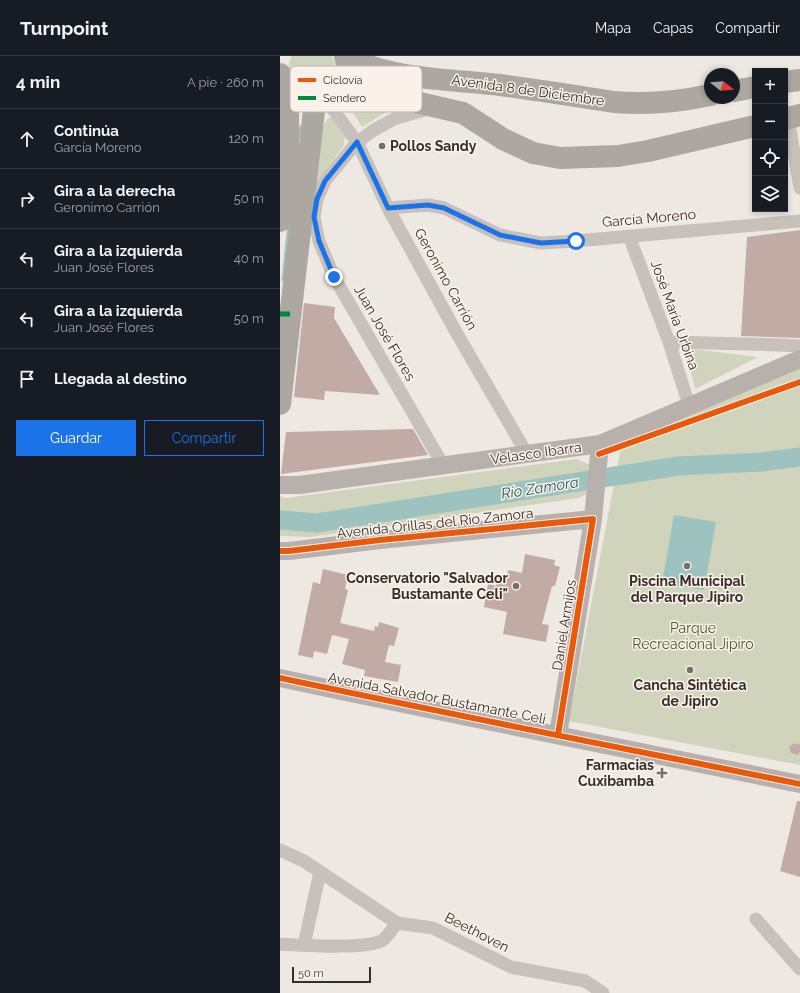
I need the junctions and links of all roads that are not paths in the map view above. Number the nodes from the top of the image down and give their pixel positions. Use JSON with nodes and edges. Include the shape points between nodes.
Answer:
{"nodes":[{"id":1,"x":282,"y":56,"type":"edge"},
{"id":2,"x":344,"y":56,"type":"edge"},
{"id":3,"x":349,"y":56,"type":"edge"},
{"id":4,"x":373,"y":56,"type":"edge"},
{"id":5,"x":280,"y":64,"type":"edge"},
{"id":6,"x":346,"y":66,"type":"edge"},
{"id":7,"x":366,"y":66,"type":"edge"},
{"id":8,"x":394,"y":66,"type":"edge"},
{"id":9,"x":422,"y":76,"type":"edge"},
{"id":10,"x":800,"y":80,"type":"edge"},
{"id":11,"x":788,"y":82,"type":"edge"},
{"id":12,"x":284,"y":83,"type":"edge"},
{"id":13,"x":752,"y":88,"type":"edge"},
{"id":14,"x":740,"y":90,"type":"edge"},
{"id":15,"x":704,"y":97,"type":"edge"},
{"id":16,"x":422,"y":104,"type":"edge"},
{"id":17,"x":435,"y":107,"type":"junction"},
{"id":18,"x":422,"y":111,"type":"edge"},
{"id":19,"x":322,"y":112,"type":"edge"},
{"id":20,"x":333,"y":112,"type":"edge"},
{"id":21,"x":418,"y":112,"type":"edge"},
{"id":22,"x":791,"y":117,"type":"edge"},
{"id":23,"x":752,"y":127,"type":"edge"},
{"id":24,"x":280,"y":138,"type":"edge"},
{"id":25,"x":357,"y":142,"type":"junction"},
{"id":26,"x":286,"y":172,"type":"junction"},
{"id":27,"x":800,"y":188,"type":"edge"},
{"id":28,"x":388,"y":208,"type":"junction"},
{"id":29,"x":280,"y":221,"type":"edge"},
{"id":30,"x":800,"y":221,"type":"edge"},
{"id":31,"x":629,"y":236,"type":"junction"},
{"id":32,"x":285,"y":314,"type":"edge"},
{"id":33,"x":668,"y":342,"type":"junction"},
{"id":34,"x":800,"y":346,"type":"edge"},
{"id":35,"x":800,"y":360,"type":"edge"},
{"id":36,"x":280,"y":404,"type":"edge"},
{"id":37,"x":690,"y":405,"type":"junction"},
{"id":38,"x":600,"y":444,"type":"junction"},
{"id":39,"x":527,"y":454,"type":"junction"},
{"id":40,"x":443,"y":465,"type":"junction"},
{"id":41,"x":280,"y":485,"type":"edge"},
{"id":42,"x":593,"y":519,"type":"junction"},
{"id":43,"x":280,"y":551,"type":"edge"},
{"id":44,"x":280,"y":678,"type":"edge"},
{"id":45,"x":558,"y":735,"type":"junction"},
{"id":46,"x":800,"y":784,"type":"edge"},
{"id":47,"x":280,"y":850,"type":"edge"},
{"id":48,"x":320,"y":872,"type":"junction"},
{"id":49,"x":756,"y":919,"type":"dead end"},
{"id":50,"x":397,"y":923,"type":"junction"},
{"id":51,"x":280,"y":944,"type":"edge"},
{"id":52,"x":304,"y":946,"type":"junction"},
{"id":53,"x":800,"y":969,"type":"edge"},
{"id":54,"x":603,"y":993,"type":"edge"}],
"edges":[{"from":1,"to":5,"type":"highway"},
{"from":2,"to":6,"type":"highway"},
{"from":3,"to":7,"type":"highway","name":"Avenida 8 de Diciembre"},
{"from":4,"to":8,"type":"highway"},
{"from":9,"to":15,"type":"highway","name":"Avenida 8 de Diciembre","via":[[632,104]]},
{"from":10,"to":11,"type":"highway"},
{"from":12,"to":26,"type":"highway","via":[[288,145]]},
{"from":13,"to":14,"type":"highway"},
{"from":16,"to":17,"type":"highway"},
{"from":17,"to":18,"type":"street","name":"Juan José Flores"},
{"from":17,"to":23,"type":"highway","via":[[464,113],[503,139],[533,153],[560,158],[618,156]]},
{"from":19,"to":32,"type":"highway"},
{"from":20,"to":25,"type":"street","name":"Geronimo Carrión"},
{"from":21,"to":25,"type":"street","name":"Juan José Flores","via":[[394,119]]},
{"from":22,"to":27,"type":"street"},
{"from":24,"to":26,"type":"street"},
{"from":25,"to":28,"type":"street","name":"Geronimo Carrión"},
{"from":25,"to":40,"type":"street","name":"Juan José Flores","via":[[325,181],[317,199],[314,217],[319,241],[334,277]]},
{"from":26,"to":29,"type":"highway"},
{"from":28,"to":31,"type":"street","name":"García Moreno","via":[[428,205],[444,208],[500,235],[541,243]]},
{"from":28,"to":39,"type":"street","name":"Geronimo Carrión"},
{"from":30,"to":31,"type":"street","name":"García Moreno"},
{"from":31,"to":33,"type":"street","name":"José María Urbina"},
{"from":32,"to":36,"type":"highway"},
{"from":33,"to":34,"type":"street"},
{"from":33,"to":37,"type":"street","name":"José María Urbina"},
{"from":35,"to":37,"type":"main road","name":"Velasco Ibarra"},
{"from":37,"to":38,"type":"main road","name":"Velasco Ibarra"},
{"from":38,"to":39,"type":"main road","name":"Velasco Ibarra"},
{"from":38,"to":42,"type":"main road","name":"Daniel Armijos"},
{"from":39,"to":40,"type":"main road","name":"Velasco Ibarra"},
{"from":40,"to":41,"type":"main road","name":"Velasco Ibarra","via":[[299,485]]},
{"from":42,"to":43,"type":"main road","name":"Avenida Orillas del Rio Zamora"},
{"from":42,"to":45,"type":"main road","name":"Daniel Armijos"},
{"from":44,"to":45,"type":"main road","name":"Avenida Salvador Bustamante Celi"},
{"from":45,"to":46,"type":"main road","name":"Avenida Salvador Bustamante Celi"},
{"from":47,"to":48,"type":"street","name":"Beethoven"},
{"from":48,"to":50,"type":"street","name":"Beethoven"},
{"from":48,"to":52,"type":"street"},
{"from":49,"to":53,"type":"street"},
{"from":50,"to":52,"type":"street","via":[[382,940],[366,945]]},
{"from":50,"to":54,"type":"street","name":"Beethoven","via":[[433,928],[511,967],[585,981]]},
{"from":51,"to":52,"type":"street"}]}
